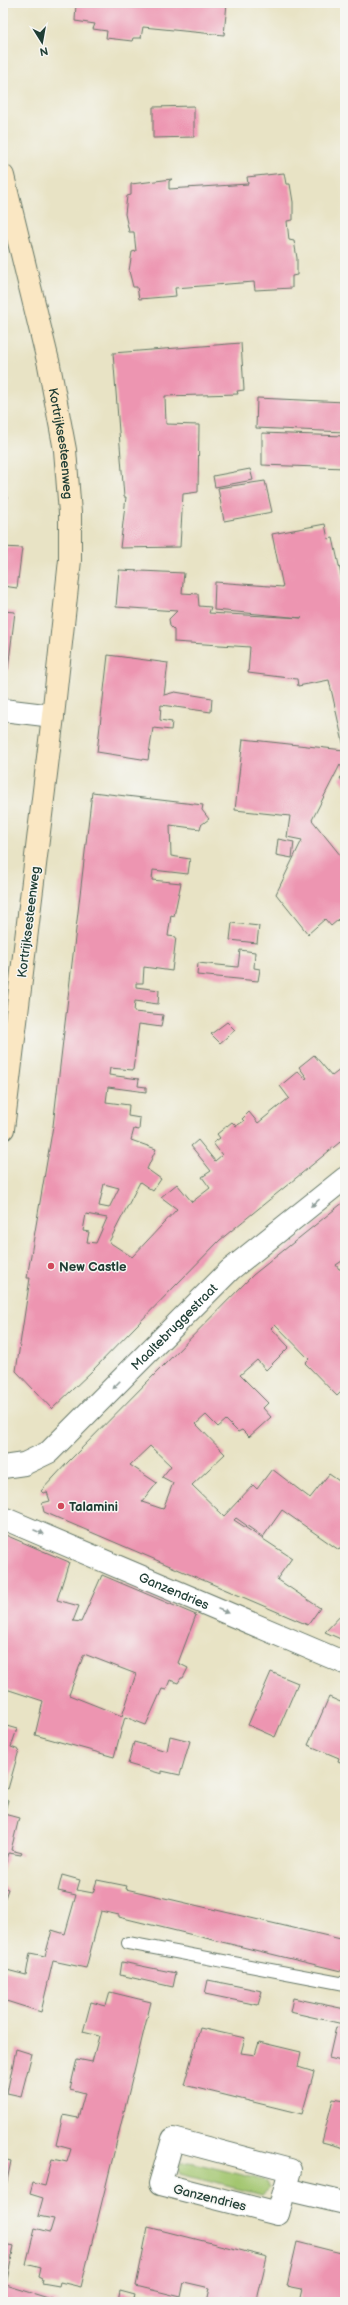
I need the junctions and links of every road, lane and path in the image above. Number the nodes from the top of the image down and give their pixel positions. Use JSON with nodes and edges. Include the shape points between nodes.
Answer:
{"nodes":[{"id":1,"x":3,"y":176,"type":"edge"},
{"id":2,"x":3,"y":710,"type":"edge"},
{"id":3,"x":53,"y":716,"type":"junction"},
{"id":4,"x":3,"y":1129,"type":"edge"},
{"id":5,"x":345,"y":1178,"type":"edge"},
{"id":6,"x":3,"y":1467,"type":"edge"},
{"id":7,"x":3,"y":1518,"type":"edge"},
{"id":8,"x":345,"y":1663,"type":"edge"},
{"id":9,"x":128,"y":1943,"type":"dead end"},
{"id":10,"x":345,"y":1984,"type":"edge"},
{"id":11,"x":285,"y":2189,"type":"junction"},
{"id":12,"x":345,"y":2203,"type":"edge"}],
"edges":[{"from":1,"to":3,"type":"main road","name":"Kortrijksesteenweg","via":[[49,365],[65,450],[70,513],[70,560]]},
{"from":2,"to":3,"type":"street"},
{"from":3,"to":4,"type":"main road","name":"Kortrijksesteenweg"},
{"from":5,"to":6,"type":"street","name":"Maaltebruggestraat","one_way":true,"via":[[230,1270],[49,1452],[24,1464]]},
{"from":7,"to":8,"type":"street","name":"Ganzendries","one_way":true},
{"from":9,"to":10,"type":"lane"},
{"from":11,"to":11,"type":"street","name":"Ganzendries","via":[[290,2170],[173,2140],[160,2184],[278,2214]]},
{"from":11,"to":12,"type":"street"}]}
